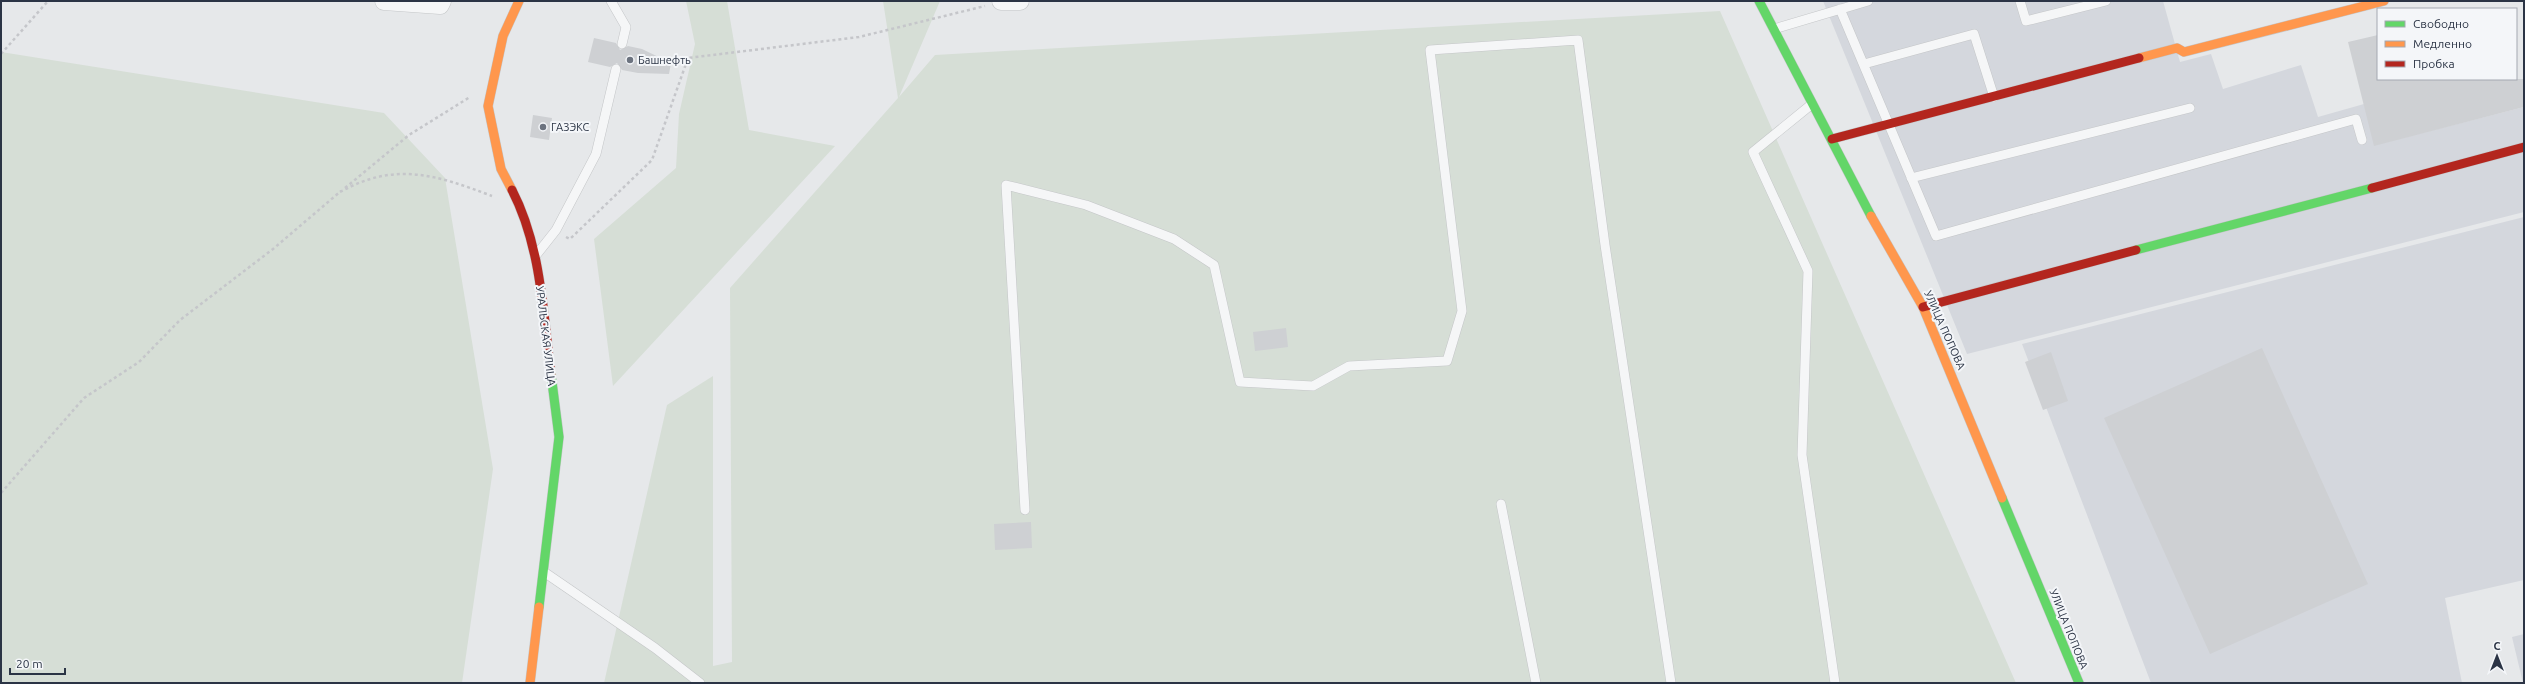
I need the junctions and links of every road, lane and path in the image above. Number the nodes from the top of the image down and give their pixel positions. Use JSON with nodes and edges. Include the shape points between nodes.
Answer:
{"nodes":[{"id":1,"x":48,"y":1,"type":"edge"},
{"id":2,"x":384,"y":1,"type":"edge"},
{"id":3,"x":442,"y":1,"type":"edge"},
{"id":4,"x":519,"y":1,"type":"edge"},
{"id":5,"x":611,"y":1,"type":"edge"},
{"id":6,"x":1002,"y":1,"type":"edge"},
{"id":7,"x":1020,"y":1,"type":"edge"},
{"id":8,"x":1759,"y":1,"type":"edge"},
{"id":9,"x":1868,"y":1,"type":"edge"},
{"id":10,"x":2020,"y":1,"type":"edge"},
{"id":11,"x":2106,"y":1,"type":"edge"},
{"id":12,"x":2384,"y":1,"type":"edge"},
{"id":13,"x":1840,"y":9,"type":"junction"},
{"id":14,"x":1774,"y":29,"type":"junction"},
{"id":15,"x":622,"y":44,"type":"dead end"},
{"id":16,"x":1,"y":54,"type":"edge"},
{"id":17,"x":1864,"y":64,"type":"junction"},
{"id":18,"x":616,"y":69,"type":"dead end"},
{"id":19,"x":493,"y":82,"type":"junction"},
{"id":20,"x":1994,"y":96,"type":"junction"},
{"id":21,"x":1813,"y":103,"type":"junction"},
{"id":22,"x":2190,"y":108,"type":"dead end"},
{"id":23,"x":1889,"y":124,"type":"junction"},
{"id":24,"x":1832,"y":139,"type":"junction"},
{"id":25,"x":2362,"y":140,"type":"dead end"},
{"id":26,"x":2524,"y":147,"type":"edge"},
{"id":27,"x":1911,"y":178,"type":"junction"},
{"id":28,"x":340,"y":192,"type":"junction"},
{"id":29,"x":493,"y":196,"type":"dead end"},
{"id":30,"x":556,"y":230,"type":"junction"},
{"id":31,"x":536,"y":255,"type":"junction"},
{"id":32,"x":1923,"y":307,"type":"junction"},
{"id":33,"x":1,"y":493,"type":"edge"},
{"id":34,"x":1501,"y":504,"type":"dead end"},
{"id":35,"x":1025,"y":510,"type":"dead end"},
{"id":36,"x":543,"y":571,"type":"junction"},
{"id":37,"x":530,"y":683,"type":"edge"},
{"id":38,"x":700,"y":683,"type":"edge"},
{"id":39,"x":1536,"y":683,"type":"edge"},
{"id":40,"x":1671,"y":683,"type":"edge"},
{"id":41,"x":1835,"y":683,"type":"edge"},
{"id":42,"x":2078,"y":683,"type":"edge"}],
"edges":[{"from":1,"to":16,"type":"path"},
{"from":2,"to":3,"type":"street","via":[[440,5]]},
{"from":4,"to":19,"type":"street","name":"УРАЛЬСКАЯ УЛИЦА","via":[[502,36]]},
{"from":5,"to":15,"type":"lane","via":[[626,28]]},
{"from":6,"to":7,"type":"street"},
{"from":6,"to":30,"type":"path","via":[[859,37],[688,58],[652,160],[570,239]]},
{"from":8,"to":14,"type":"street","name":"УЛИЦА ПОПОВА"},
{"from":9,"to":13,"type":"lane"},
{"from":10,"to":11,"type":"lane","via":[[2026,21]]},
{"from":12,"to":20,"type":"street","via":[[2184,52],[2177,48]]},
{"from":13,"to":14,"type":"lane"},
{"from":13,"to":17,"type":"lane"},
{"from":14,"to":21,"type":"street","name":"УЛИЦА ПОПОВА"},
{"from":17,"to":20,"type":"lane","via":[[1974,34]]},
{"from":17,"to":23,"type":"lane"},
{"from":18,"to":30,"type":"lane","via":[[596,154]]},
{"from":19,"to":28,"type":"path","via":[[409,135]]},
{"from":19,"to":31,"type":"street","name":"УРАЛЬСКАЯ УЛИЦА","via":[[488,106],[501,169],[524,211]]},
{"from":20,"to":23,"type":"street"},
{"from":21,"to":24,"type":"street","name":"УЛИЦА ПОПОВА"},
{"from":21,"to":41,"type":"lane","via":[[1752,152],[1808,271],[1802,455]]},
{"from":22,"to":27,"type":"lane"},
{"from":23,"to":24,"type":"street"},
{"from":23,"to":27,"type":"lane"},
{"from":24,"to":32,"type":"street","name":"УЛИЦА ПОПОВА","via":[[1863,201]]},
{"from":25,"to":27,"type":"lane","via":[[2356,119],[1936,236]]},
{"from":26,"to":32,"type":"street"},
{"from":28,"to":29,"type":"path","via":[[361,180],[402,172],[444,178]]},
{"from":28,"to":33,"type":"path","via":[[274,249],[180,320],[139,362],[84,398]]},
{"from":30,"to":31,"type":"lane"},
{"from":31,"to":36,"type":"street","name":"УРАЛЬСКАЯ УЛИЦА","via":[[559,437]]},
{"from":32,"to":42,"type":"street","name":"УЛИЦА ПОПОВА"},
{"from":34,"to":39,"type":"lane"},
{"from":35,"to":40,"type":"lane","via":[[1006,185],[1086,205],[1174,239],[1214,265],[1240,382],[1313,386],[1349,366],[1447,362],[1462,311],[1430,50],[1578,40],[1605,245]]},
{"from":36,"to":37,"type":"street","name":"УРАЛЬСКАЯ УЛИЦА"},
{"from":36,"to":38,"type":"lane","via":[[655,648]]}]}
